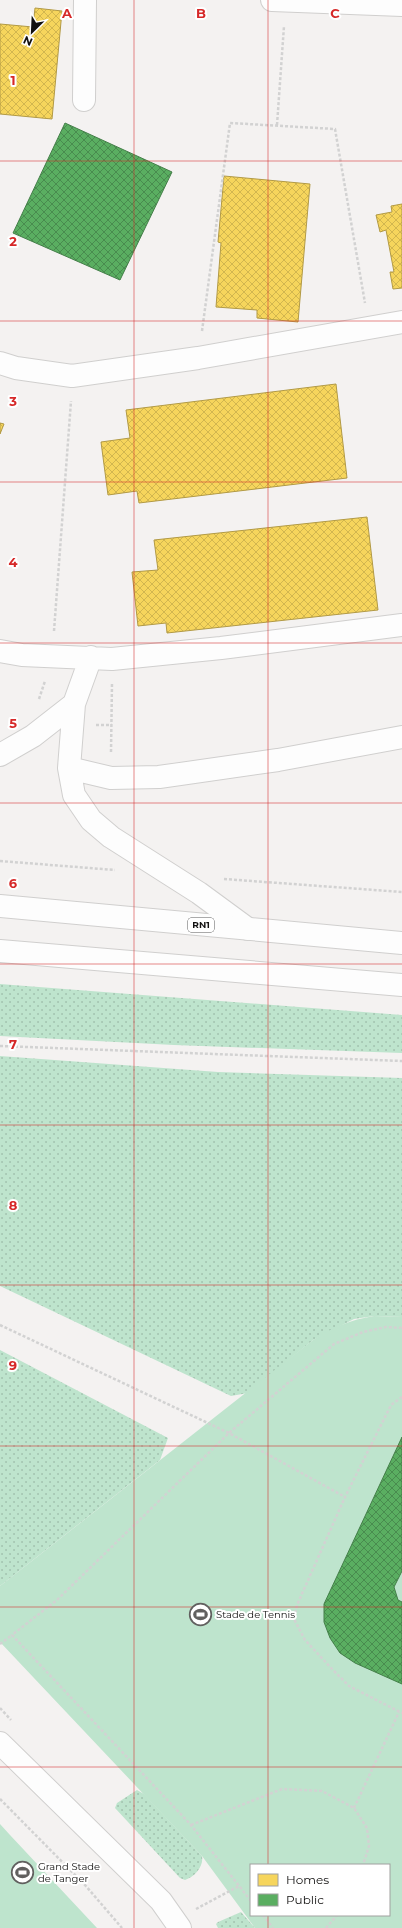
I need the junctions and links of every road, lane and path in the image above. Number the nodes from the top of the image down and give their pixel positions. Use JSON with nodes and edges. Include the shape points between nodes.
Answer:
{"nodes":[{"id":1,"x":85,"y":0,"type":"edge"},
{"id":2,"x":279,"y":1,"type":"edge"},
{"id":3,"x":402,"y":4,"type":"edge"},
{"id":4,"x":84,"y":100,"type":"dead end"},
{"id":5,"x":278,"y":125,"type":"junction"},
{"id":6,"x":402,"y":322,"type":"edge"},
{"id":7,"x":370,"y":328,"type":"junction"},
{"id":8,"x":198,"y":358,"type":"junction"},
{"id":9,"x":0,"y":363,"type":"edge"},
{"id":10,"x":72,"y":376,"type":"junction"},
{"id":11,"x":402,"y":625,"type":"edge"},
{"id":12,"x":0,"y":651,"type":"edge"},
{"id":13,"x":52,"y":656,"type":"junction"},
{"id":14,"x":91,"y":657,"type":"junction"},
{"id":15,"x":112,"y":659,"type":"junction"},
{"id":16,"x":38,"y":700,"type":"dead end"},
{"id":17,"x":74,"y":704,"type":"junction"},
{"id":18,"x":402,"y":738,"type":"edge"},
{"id":19,"x":0,"y":755,"type":"edge"},
{"id":20,"x":69,"y":768,"type":"junction"},
{"id":21,"x":111,"y":778,"type":"junction"},
{"id":22,"x":0,"y":861,"type":"edge"},
{"id":23,"x":116,"y":870,"type":"dead end"},
{"id":24,"x":216,"y":879,"type":"dead end"},
{"id":25,"x":402,"y":892,"type":"edge"},
{"id":26,"x":0,"y":906,"type":"edge"},
{"id":27,"x":248,"y":930,"type":"junction"},
{"id":28,"x":402,"y":943,"type":"edge"},
{"id":29,"x":0,"y":951,"type":"edge"},
{"id":30,"x":402,"y":985,"type":"edge"},
{"id":31,"x":0,"y":1046,"type":"edge"},
{"id":32,"x":402,"y":1061,"type":"edge"},
{"id":33,"x":0,"y":1325,"type":"edge"},
{"id":34,"x":402,"y":1328,"type":"edge"},
{"id":35,"x":402,"y":1397,"type":"edge"},
{"id":36,"x":229,"y":1433,"type":"junction"},
{"id":37,"x":345,"y":1497,"type":"junction"},
{"id":38,"x":12,"y":1635,"type":"junction"},
{"id":39,"x":0,"y":1644,"type":"edge"},
{"id":40,"x":401,"y":1713,"type":"edge"},
{"id":41,"x":0,"y":1743,"type":"edge"},
{"id":42,"x":0,"y":1799,"type":"edge"},
{"id":43,"x":354,"y":1808,"type":"junction"},
{"id":44,"x":191,"y":1825,"type":"junction"},
{"id":45,"x":363,"y":1864,"type":"edge"},
{"id":46,"x":239,"y":1886,"type":"junction"},
{"id":47,"x":250,"y":1900,"type":"edge"},
{"id":48,"x":196,"y":1909,"type":"dead end"},
{"id":49,"x":264,"y":1916,"type":"edge"},
{"id":50,"x":337,"y":1916,"type":"edge"},
{"id":51,"x":122,"y":1928,"type":"edge"},
{"id":52,"x":180,"y":1928,"type":"edge"},
{"id":53,"x":273,"y":1928,"type":"edge"},
{"id":54,"x":326,"y":1928,"type":"edge"}],
"edges":[{"from":1,"to":4,"type":"main road"},
{"from":2,"to":3,"type":"main road"},
{"from":2,"to":5,"type":"path"},
{"from":5,"to":7,"type":"path","via":[[335,129]]},
{"from":5,"to":8,"type":"path","via":[[230,123]]},
{"from":6,"to":7,"type":"main road"},
{"from":7,"to":8,"type":"main road"},
{"from":8,"to":10,"type":"main road"},
{"from":9,"to":10,"type":"main road","via":[[16,368]]},
{"from":10,"to":13,"type":"path"},
{"from":11,"to":15,"type":"main road"},
{"from":12,"to":13,"type":"main road"},
{"from":13,"to":14,"type":"main road"},
{"from":13,"to":16,"type":"path"},
{"from":14,"to":15,"type":"main road"},
{"from":14,"to":17,"type":"main road"},
{"from":15,"to":21,"type":"path"},
{"from":17,"to":19,"type":"main road","via":[[34,736]]},
{"from":17,"to":20,"type":"main road"},
{"from":18,"to":21,"type":"main road","via":[[278,760],[159,777]]},
{"from":20,"to":21,"type":"main road"},
{"from":20,"to":27,"type":"main road","via":[[74,795],[91,820],[112,837],[199,893]]},
{"from":22,"to":23,"type":"path"},
{"from":24,"to":25,"type":"path"},
{"from":26,"to":27,"type":"main road","number":"RN1"},
{"from":27,"to":28,"type":"main road","number":"RN1"},
{"from":29,"to":30,"type":"main road"},
{"from":31,"to":32,"type":"path"},
{"from":33,"to":36,"type":"path"},
{"from":34,"to":36,"type":"path","via":[[386,1327],[363,1332],[334,1344]]},
{"from":35,"to":37,"type":"path","via":[[391,1405]]},
{"from":36,"to":37,"type":"path"},
{"from":36,"to":38,"type":"path","via":[[57,1600]]},
{"from":37,"to":40,"type":"path","via":[[297,1605],[294,1618],[305,1640],[349,1686]]},
{"from":38,"to":39,"type":"path"},
{"from":38,"to":44,"type":"path"},
{"from":40,"to":43,"type":"path"},
{"from":41,"to":52,"type":"main road","via":[[160,1901]]},
{"from":42,"to":51,"type":"path","via":[[80,1879]]},
{"from":43,"to":44,"type":"path","via":[[322,1791],[282,1789]]},
{"from":43,"to":45,"type":"path","via":[[367,1828],[369,1846]]},
{"from":44,"to":46,"type":"path"},
{"from":46,"to":47,"type":"path"},
{"from":46,"to":48,"type":"path"},
{"from":49,"to":53,"type":"path"},
{"from":50,"to":54,"type":"path"}]}
